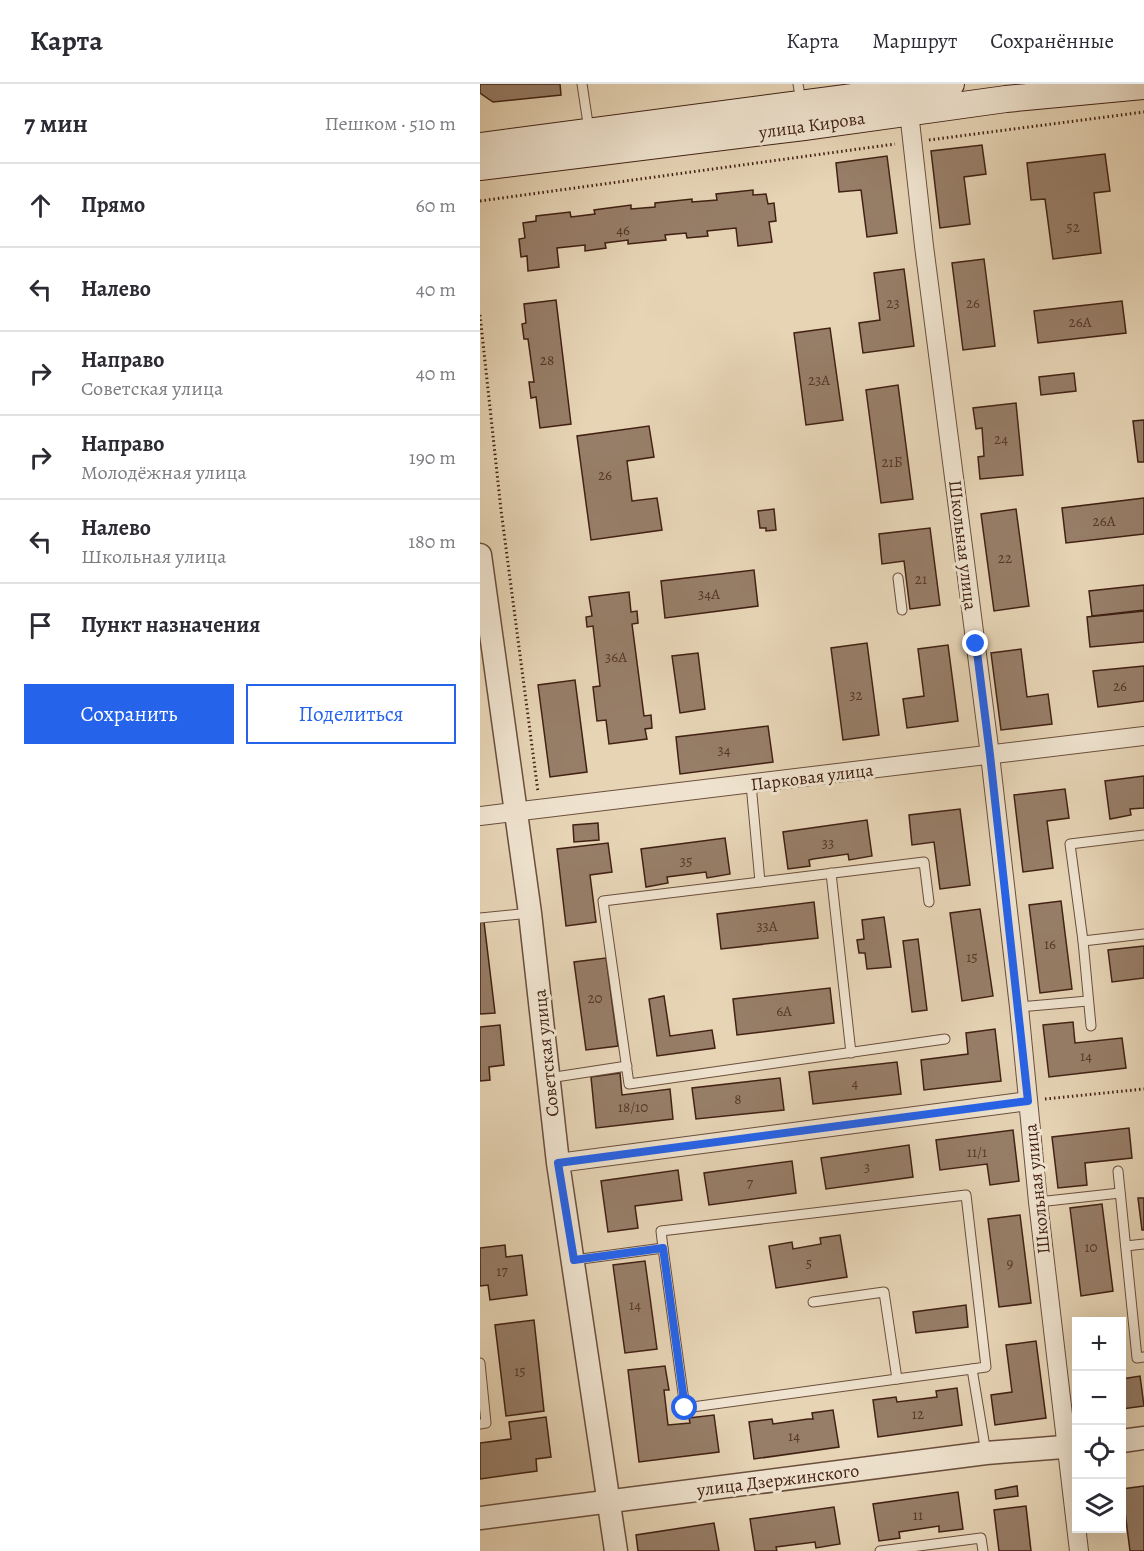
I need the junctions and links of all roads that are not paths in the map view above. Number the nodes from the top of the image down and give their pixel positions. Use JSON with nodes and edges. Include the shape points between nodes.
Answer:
{"nodes":[{"id":1,"x":582,"y":84,"type":"edge"},
{"id":2,"x":951,"y":84,"type":"edge"},
{"id":3,"x":1144,"y":86,"type":"edge"},
{"id":4,"x":801,"y":105,"type":"edge"},
{"id":5,"x":909,"y":112,"type":"junction"},
{"id":6,"x":591,"y":142,"type":"junction"},
{"id":7,"x":480,"y":146,"type":"edge"},
{"id":8,"x":480,"y":166,"type":"edge"},
{"id":9,"x":480,"y":555,"type":"edge"},
{"id":10,"x":898,"y":578,"type":"dead end"},
{"id":11,"x":902,"y":610,"type":"dead end"},
{"id":12,"x":1144,"y":736,"type":"edge"},
{"id":13,"x":990,"y":755,"type":"junction"},
{"id":14,"x":751,"y":784,"type":"junction"},
{"id":15,"x":517,"y":811,"type":"junction"},
{"id":16,"x":480,"y":816,"type":"edge"},
{"id":17,"x":1144,"y":835,"type":"edge"},
{"id":18,"x":831,"y":873,"type":"junction"},
{"id":19,"x":760,"y":882,"type":"junction"},
{"id":20,"x":929,"y":902,"type":"dead end"},
{"id":21,"x":530,"y":913,"type":"junction"},
{"id":22,"x":480,"y":918,"type":"edge"},
{"id":23,"x":1144,"y":934,"type":"edge"},
{"id":24,"x":1083,"y":941,"type":"junction"},
{"id":25,"x":1088,"y":1000,"type":"junction"},
{"id":26,"x":1019,"y":1007,"type":"junction"},
{"id":27,"x":1091,"y":1026,"type":"dead end"},
{"id":28,"x":945,"y":1039,"type":"dead end"},
{"id":29,"x":851,"y":1053,"type":"junction"},
{"id":30,"x":627,"y":1066,"type":"junction"},
{"id":31,"x":549,"y":1078,"type":"junction"},
{"id":32,"x":1028,"y":1101,"type":"junction"},
{"id":33,"x":558,"y":1163,"type":"junction"},
{"id":34,"x":1118,"y":1171,"type":"dead end"},
{"id":35,"x":1120,"y":1193,"type":"junction"},
{"id":36,"x":1038,"y":1202,"type":"junction"},
{"id":37,"x":1144,"y":1244,"type":"edge"},
{"id":38,"x":1126,"y":1246,"type":"junction"},
{"id":39,"x":663,"y":1248,"type":"junction"},
{"id":40,"x":574,"y":1260,"type":"junction"},
{"id":41,"x":813,"y":1302,"type":"dead end"},
{"id":42,"x":1144,"y":1357,"type":"edge"},
{"id":43,"x":480,"y":1363,"type":"edge"},
{"id":44,"x":972,"y":1369,"type":"junction"},
{"id":45,"x":897,"y":1379,"type":"junction"},
{"id":46,"x":480,"y":1424,"type":"edge"},
{"id":47,"x":1144,"y":1438,"type":"edge"},
{"id":48,"x":1126,"y":1440,"type":"edge"},
{"id":49,"x":1071,"y":1446,"type":"edge"},
{"id":50,"x":986,"y":1453,"type":"junction"},
{"id":51,"x":610,"y":1502,"type":"junction"},
{"id":52,"x":480,"y":1518,"type":"edge"},
{"id":53,"x":616,"y":1551,"type":"edge"},
{"id":54,"x":880,"y":1551,"type":"edge"},
{"id":55,"x":983,"y":1551,"type":"edge"},
{"id":56,"x":1079,"y":1551,"type":"edge"}],
"edges":[{"from":1,"to":6,"type":"lane"},
{"from":2,"to":4,"type":"main road","name":"улица Кирова"},
{"from":3,"to":5,"type":"main road","name":"улица Кирова","via":[[1006,95]]},
{"from":4,"to":5,"type":"main road","name":"улица Кирова"},
{"from":4,"to":6,"type":"main road","name":"улица Кирова"},
{"from":5,"to":13,"type":"street","name":"Школьная улица"},
{"from":6,"to":7,"type":"main road","name":"улица Кирова"},
{"from":6,"to":8,"type":"main road","name":"улица Кирова"},
{"from":9,"to":15,"type":"street","name":"Советская улица"},
{"from":10,"to":11,"type":"lane"},
{"from":12,"to":13,"type":"street","name":"Парковая улица"},
{"from":13,"to":14,"type":"street","name":"Парковая улица"},
{"from":13,"to":26,"type":"street","name":"Школьная улица"},
{"from":14,"to":15,"type":"street","name":"Парковая улица"},
{"from":14,"to":19,"type":"lane"},
{"from":15,"to":16,"type":"street","name":"Парковая улица"},
{"from":15,"to":21,"type":"street","name":"Советская улица"},
{"from":17,"to":24,"type":"lane","via":[[1070,844]]},
{"from":18,"to":19,"type":"lane"},
{"from":18,"to":20,"type":"lane","via":[[924,862]]},
{"from":18,"to":29,"type":"lane"},
{"from":19,"to":30,"type":"lane","via":[[603,900]]},
{"from":21,"to":22,"type":"lane"},
{"from":21,"to":31,"type":"street","name":"Советская улица"},
{"from":23,"to":24,"type":"lane"},
{"from":24,"to":25,"type":"lane"},
{"from":25,"to":26,"type":"lane"},
{"from":25,"to":27,"type":"lane"},
{"from":26,"to":32,"type":"street","name":"Школьная улица"},
{"from":28,"to":29,"type":"lane"},
{"from":29,"to":30,"type":"lane","via":[[629,1084]]},
{"from":30,"to":31,"type":"lane"},
{"from":31,"to":33,"type":"street","name":"Советская улица"},
{"from":32,"to":33,"type":"street"},
{"from":32,"to":36,"type":"street","name":"Школьная улица"},
{"from":33,"to":40,"type":"street","name":"Советская улица"},
{"from":34,"to":35,"type":"lane"},
{"from":35,"to":36,"type":"lane"},
{"from":35,"to":38,"type":"lane"},
{"from":36,"to":49,"type":"street","name":"Школьная улица"},
{"from":37,"to":38,"type":"lane"},
{"from":38,"to":42,"type":"lane","via":[[1137,1358]]},
{"from":39,"to":40,"type":"lane"},
{"from":39,"to":44,"type":"lane","via":[[661,1231],[966,1195],[986,1367]]},
{"from":39,"to":45,"type":"lane","via":[[685,1408]]},
{"from":40,"to":51,"type":"street","name":"Советская улица"},
{"from":41,"to":45,"type":"lane","via":[[884,1292]]},
{"from":43,"to":46,"type":"lane","via":[[486,1423]]},
{"from":44,"to":45,"type":"lane"},
{"from":44,"to":50,"type":"lane"},
{"from":47,"to":48,"type":"street"},
{"from":49,"to":50,"type":"street","name":"улица Дзержинского"},
{"from":49,"to":56,"type":"street","name":"Школьная улица"},
{"from":50,"to":51,"type":"street","name":"улица Дзержинского"},
{"from":51,"to":52,"type":"street","name":"улица Дзержинского"},
{"from":51,"to":53,"type":"street","name":"Советская улица"},
{"from":54,"to":55,"type":"lane","via":[[981,1538]]}]}
